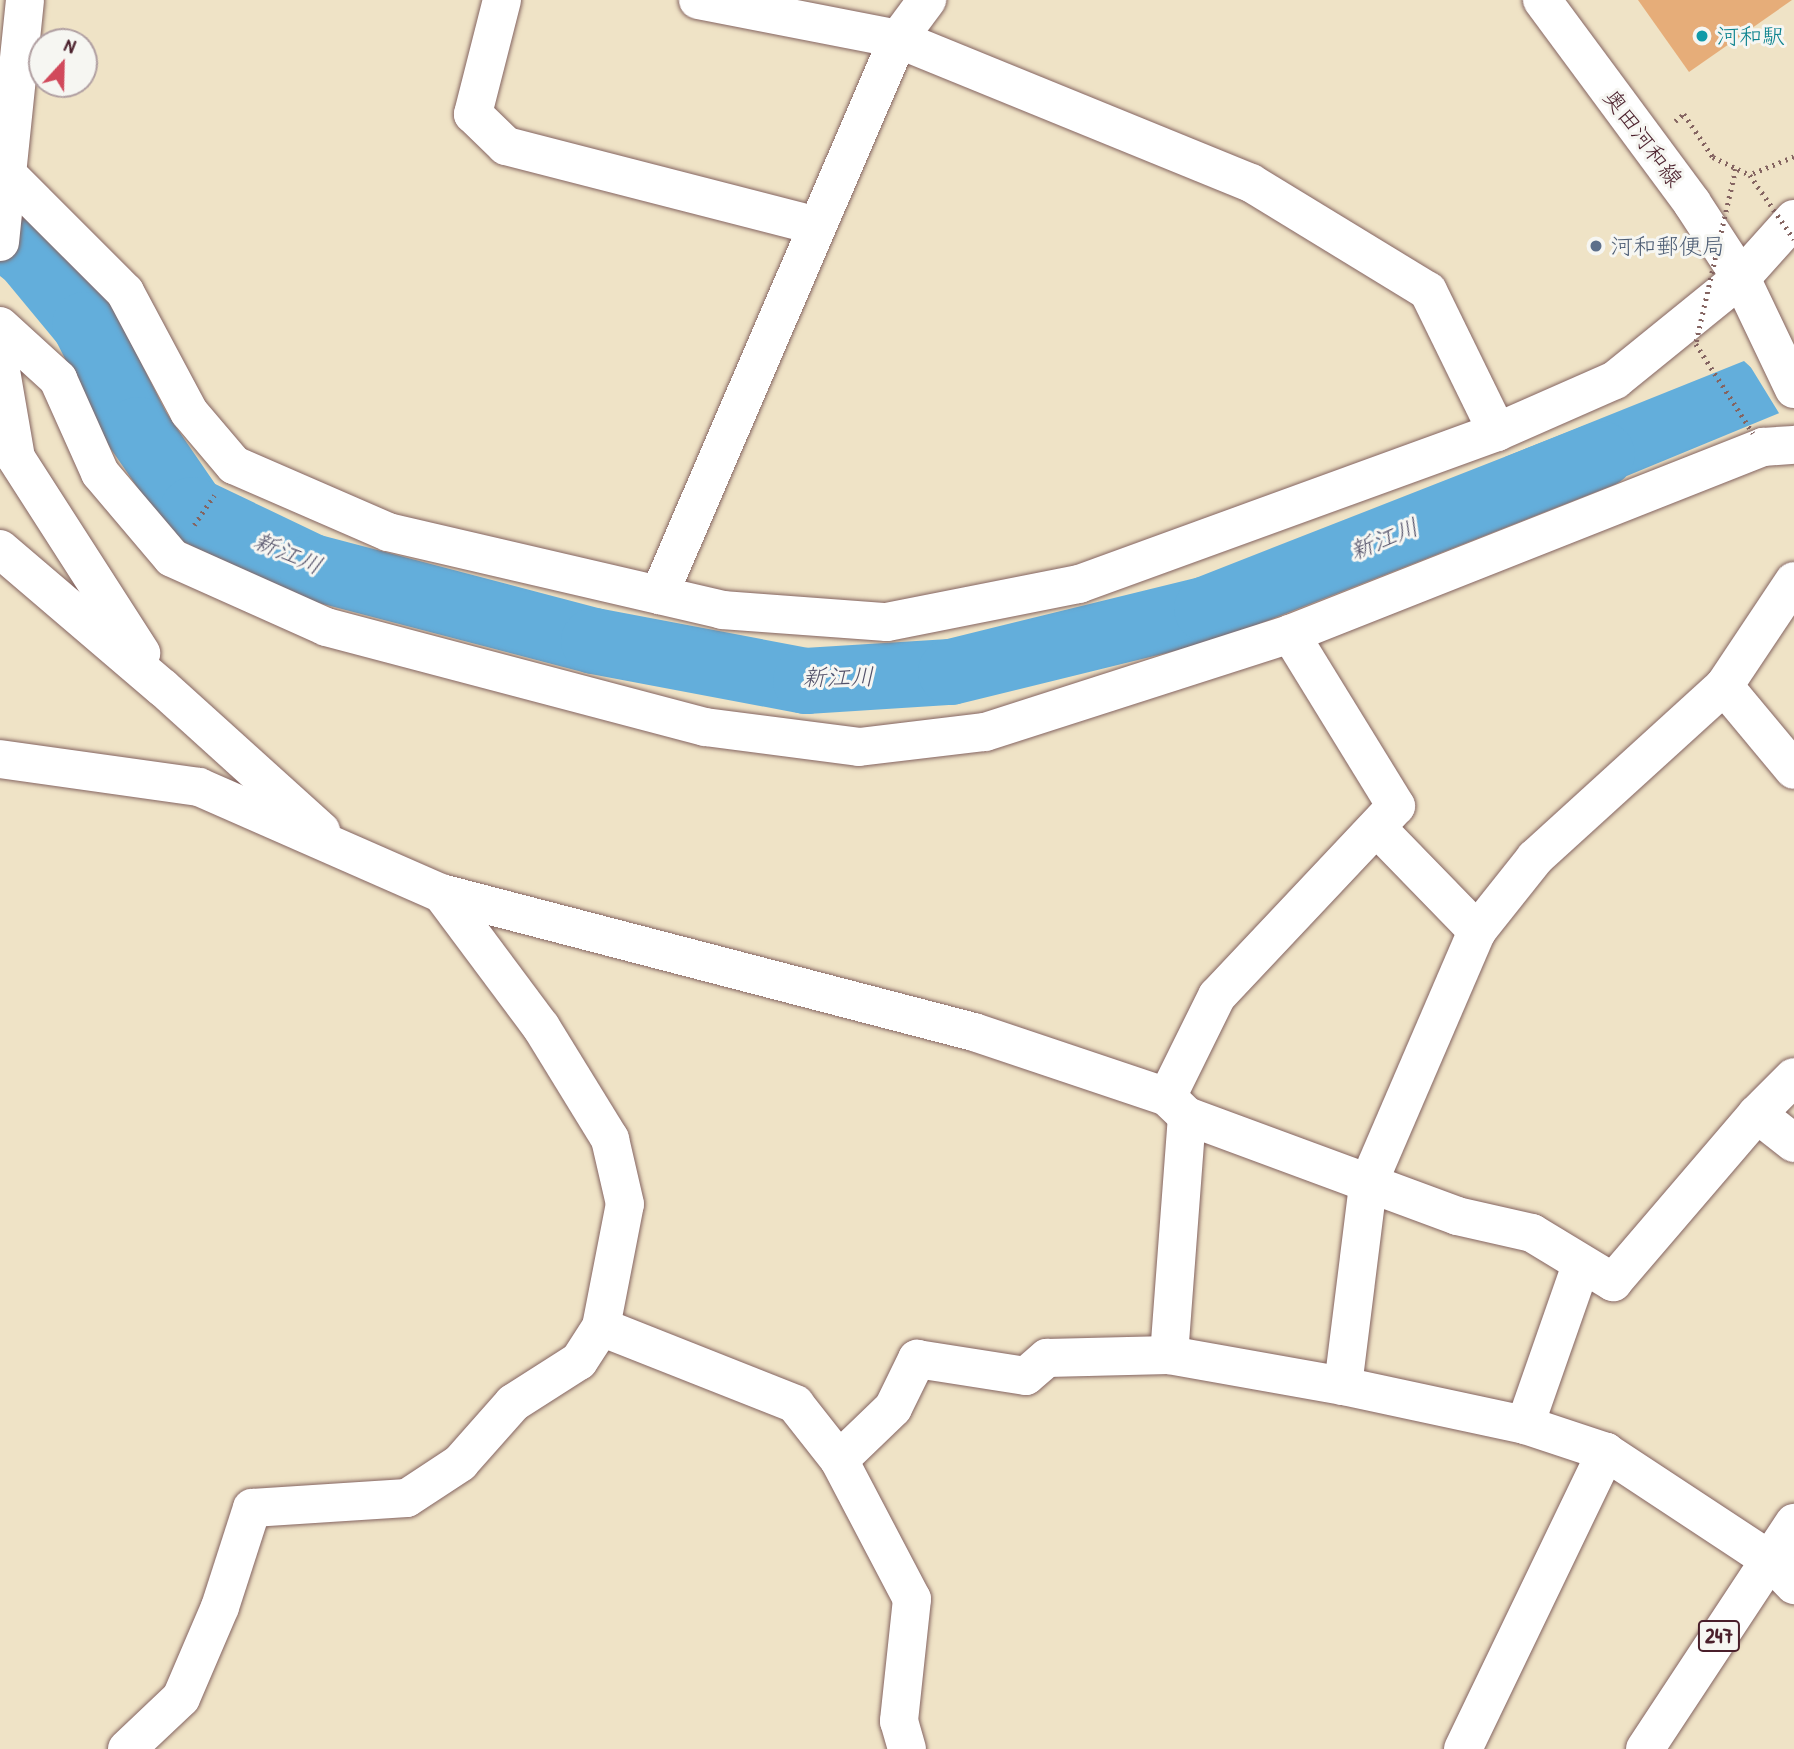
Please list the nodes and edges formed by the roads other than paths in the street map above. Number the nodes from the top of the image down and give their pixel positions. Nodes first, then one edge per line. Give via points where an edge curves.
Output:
1 (25, 0) edge
2 (502, 0) edge
3 (698, 0) edge
4 (927, 0) edge
5 (1542, 0) edge
6 (898, 39) junction
7 (4, 170) edge
8 (1794, 219) edge
9 (814, 225) junction
10 (0, 242) edge
11 (1741, 278) junction
12 (0, 326) edge
13 (0, 365) edge
14 (1794, 389) edge
15 (1497, 432) junction
16 (1794, 445) edge
17 (0, 549) edge
18 (1794, 581) edge
19 (659, 595) junction
20 (1290, 634) junction
21 (1724, 687) junction
22 (163, 688) junction
23 (0, 759) edge
24 (1794, 770) edge
25 (1377, 828) junction
26 (346, 853) junction
27 (441, 893) junction
28 (1477, 931) junction
29 (1794, 1077) edge
30 (1177, 1107) junction
31 (1756, 1114) junction
32 (1794, 1143) edge
33 (1368, 1184) junction
34 (1581, 1265) junction
35 (601, 1327) junction
36 (1170, 1356) junction
37 (1342, 1386) junction
38 (1525, 1425) junction
39 (1606, 1452) junction
40 (839, 1460) junction
41 (1794, 1523) edge
42 (1782, 1572) edge
43 (127, 1749) edge
44 (907, 1749) edge
45 (1463, 1749) edge
46 (1645, 1749) edge

1 - 7 main road
2 - 9 main road via 473,114 506,146
3 - 6 main road
4 - 6 main road
5 - 11 main road, 奥田河和線 via 1692,203
6 - 9 main road
6 - 15 main road via 1251,183 1428,291
7 - 10 main road
7 - 19 main road via 125,292 189,412 233,464 388,531
8 - 11 main road
9 - 19 main road
11 - 14 main road, 奥田河和線
11 - 15 main road via 1615,380
12 - 20 main road via 58,379 100,473 172,558 326,627 705,727 859,747 985,732
13 - 22 main road via 16,458
15 - 19 main road via 1079,584 914,617 887,622 722,610
16 - 20 main road via 1763,447
17 - 22 main road
18 - 21 main road
20 - 25 main road via 1396,806
21 - 24 main road
21 - 28 main road via 1535,858
22 - 26 main road
23 - 26 main road via 199,787
25 - 28 main road
25 - 30 main road via 1217,996
26 - 27 main road
27 - 30 main road via 974,1032
27 - 35 main road via 541,1027 610,1139 625,1204
28 - 33 main road
29 - 31 main road
30 - 33 main road
30 - 36 main road
31 - 32 main road
31 - 34 main road via 1613,1283
33 - 34 main road via 1457,1216 1532,1233
33 - 37 main road
34 - 38 main road
35 - 40 main road via 795,1404
35 - 43 main road via 579,1361 513,1404 460,1463 407,1498 252,1508 220,1607 181,1698
36 - 37 main road
36 - 40 main road via 1047,1358 1026,1376 917,1359 893,1408
37 - 38 main road
38 - 39 main road
39 - 42 main road
39 - 45 main road
40 - 44 main road via 912,1599 899,1721
41 - 42 main road, 247
42 - 46 main road, 247

